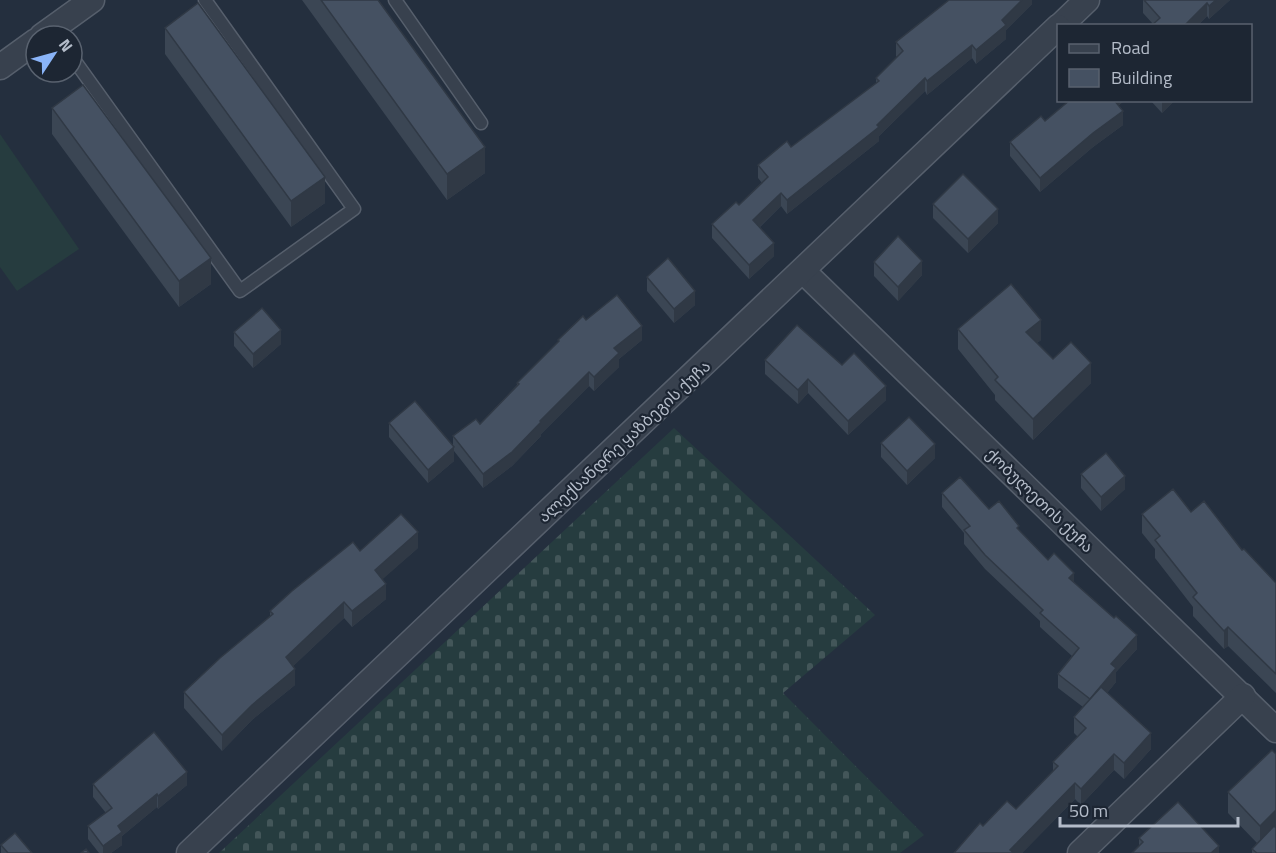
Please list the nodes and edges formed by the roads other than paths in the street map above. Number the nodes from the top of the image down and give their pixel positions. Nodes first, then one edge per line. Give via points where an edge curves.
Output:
1 (92, 0) edge
2 (205, 0) edge
3 (395, 0) edge
4 (1087, 0) edge
5 (61, 24) edge
6 (1061, 24) edge
7 (1057, 28) edge
8 (24, 51) edge
9 (0, 67) edge
10 (84, 74) edge
11 (481, 123) dead end
12 (803, 271) junction
13 (1243, 696) junction
14 (1276, 730) edge
15 (189, 853) edge
16 (1080, 853) edge

1 - 5 street
2 - 10 lane via 354,209 240,291
3 - 11 lane
4 - 6 street, ალექსანდრე ყაზბეგის ქუჩა
7 - 12 street, ალექსანდრე ყაზბეგის ქუჩა
8 - 9 street
12 - 13 street, ქობულეთის ქუჩა
12 - 15 street, ალექსანდრე ყაზბეგის ქუჩა
13 - 14 street, ქობულეთის ქუჩა
13 - 16 street

